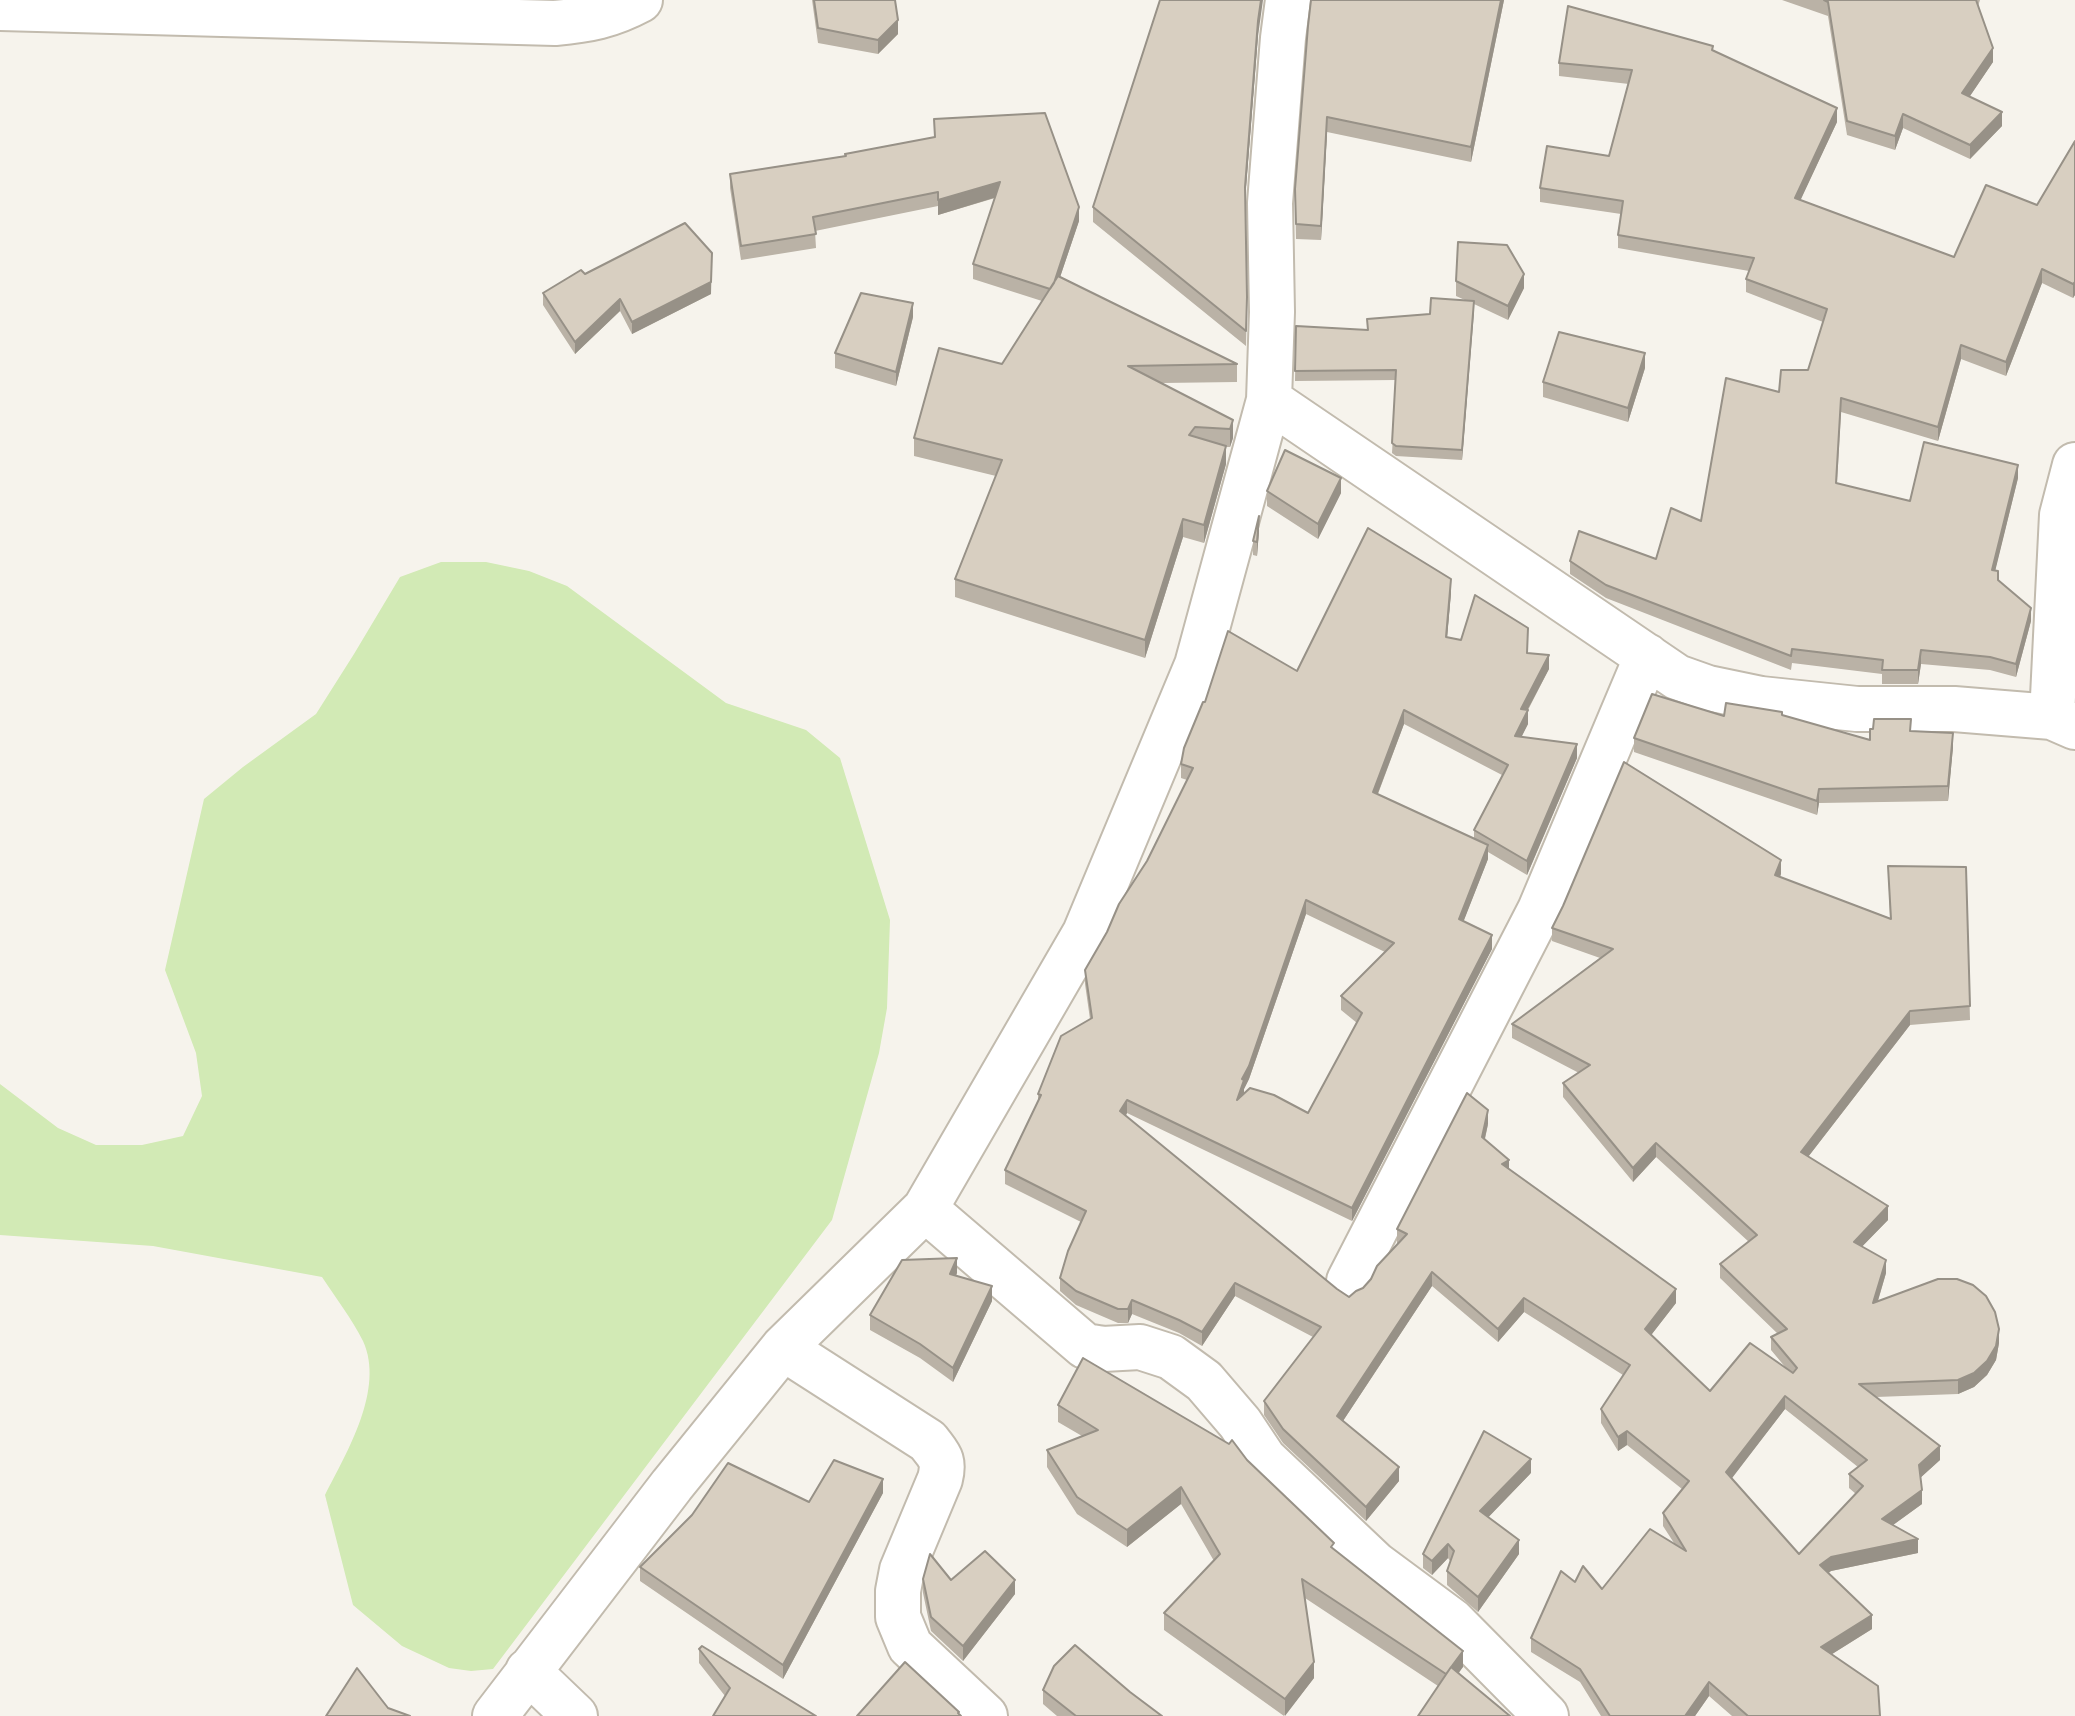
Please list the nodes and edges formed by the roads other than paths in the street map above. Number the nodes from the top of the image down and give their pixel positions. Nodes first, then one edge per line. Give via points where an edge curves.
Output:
1 (640, 0) edge
2 (1288, 0) edge
3 (0, 8) edge
4 (1269, 400) junction
5 (2075, 465) edge
6 (1647, 656) junction
7 (2064, 722) edge
8 (925, 1209) junction
9 (1349, 1281) dead end
10 (783, 1348) junction
11 (510, 1700) edge
12 (575, 1716) edge
13 (985, 1716) edge
14 (1546, 1716) edge

1 - 3 street via 587,21 555,23
2 - 4 street via 1270,203
4 - 6 street
4 - 8 street via 1197,665 1091,919
5 - 7 street via 2062,515
6 - 7 street via 1677,677 1761,699 1857,709 1954,709
6 - 9 street via 1540,910
8 - 10 street
8 - 14 street via 1085,1346 1140,1347 1171,1357 1204,1381 1264,1459 1375,1564 1452,1621
10 - 11 street
10 - 13 street via 928,1441 939,1457 940,1479 902,1570 898,1617 910,1646
11 - 12 street

